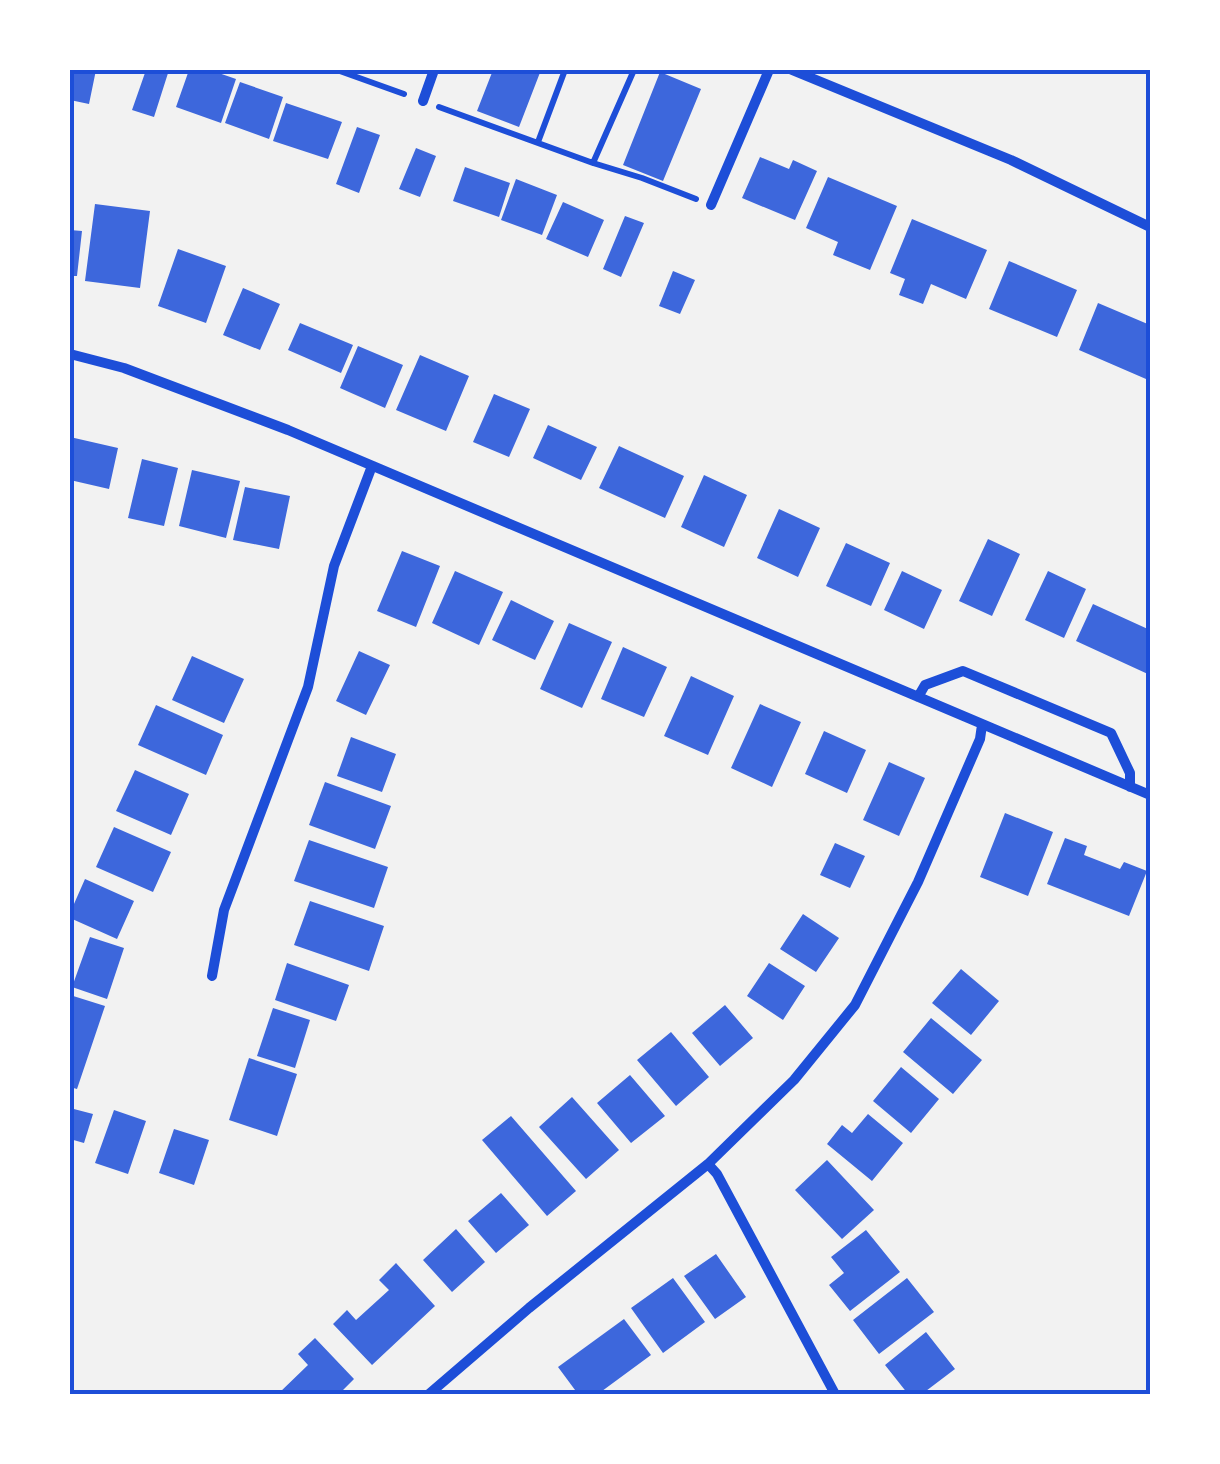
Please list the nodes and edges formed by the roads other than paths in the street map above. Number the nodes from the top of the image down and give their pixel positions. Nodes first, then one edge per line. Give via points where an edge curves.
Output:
1 (434, 70) edge
2 (769, 70) edge
3 (792, 70) edge
4 (423, 101) road end
5 (711, 206) road end
6 (1150, 227) edge
7 (70, 354) edge
8 (372, 466) junction
9 (918, 697) junction
10 (982, 725) junction
11 (1130, 787) junction
12 (1150, 796) edge
13 (212, 976) dead end
14 (708, 1164) junction
15 (430, 1394) edge
16 (835, 1394) edge

1 - 4 street
2 - 5 street
3 - 6 street via 1011,160
7 - 8 street via 124,368
8 - 9 street
8 - 13 street via 334,566 308,687 224,910
9 - 10 street
9 - 11 street via 925,685 962,672 1111,733
10 - 11 street
10 - 14 street via 918,882 855,1005 794,1080
11 - 12 street
14 - 15 street
14 - 16 street

